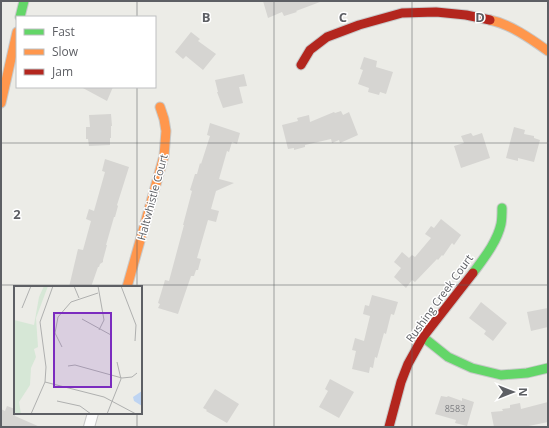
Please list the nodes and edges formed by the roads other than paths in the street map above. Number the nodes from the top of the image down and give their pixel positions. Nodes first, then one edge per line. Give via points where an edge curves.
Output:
1 (24, 1) edge
2 (20, 16) edge
3 (16, 36) edge
4 (548, 51) edge
5 (300, 65) dead end
6 (1, 103) edge
7 (160, 107) dead end
8 (502, 208) dead end
9 (127, 286) edge
10 (423, 337) junction
11 (548, 368) edge
12 (94, 414) edge
13 (90, 427) edge
14 (389, 427) edge

1 - 2 street
3 - 6 street
4 - 5 street via 523,34 495,22 466,15 436,12 402,13 327,37 310,50
7 - 9 street, Haltwhistle Court via 167,142
8 - 10 street, Rushing Creek Court via 496,239 480,264
10 - 11 street via 448,357 472,368 500,375
10 - 14 street, Rushing Creek Court via 401,382
12 - 13 street

